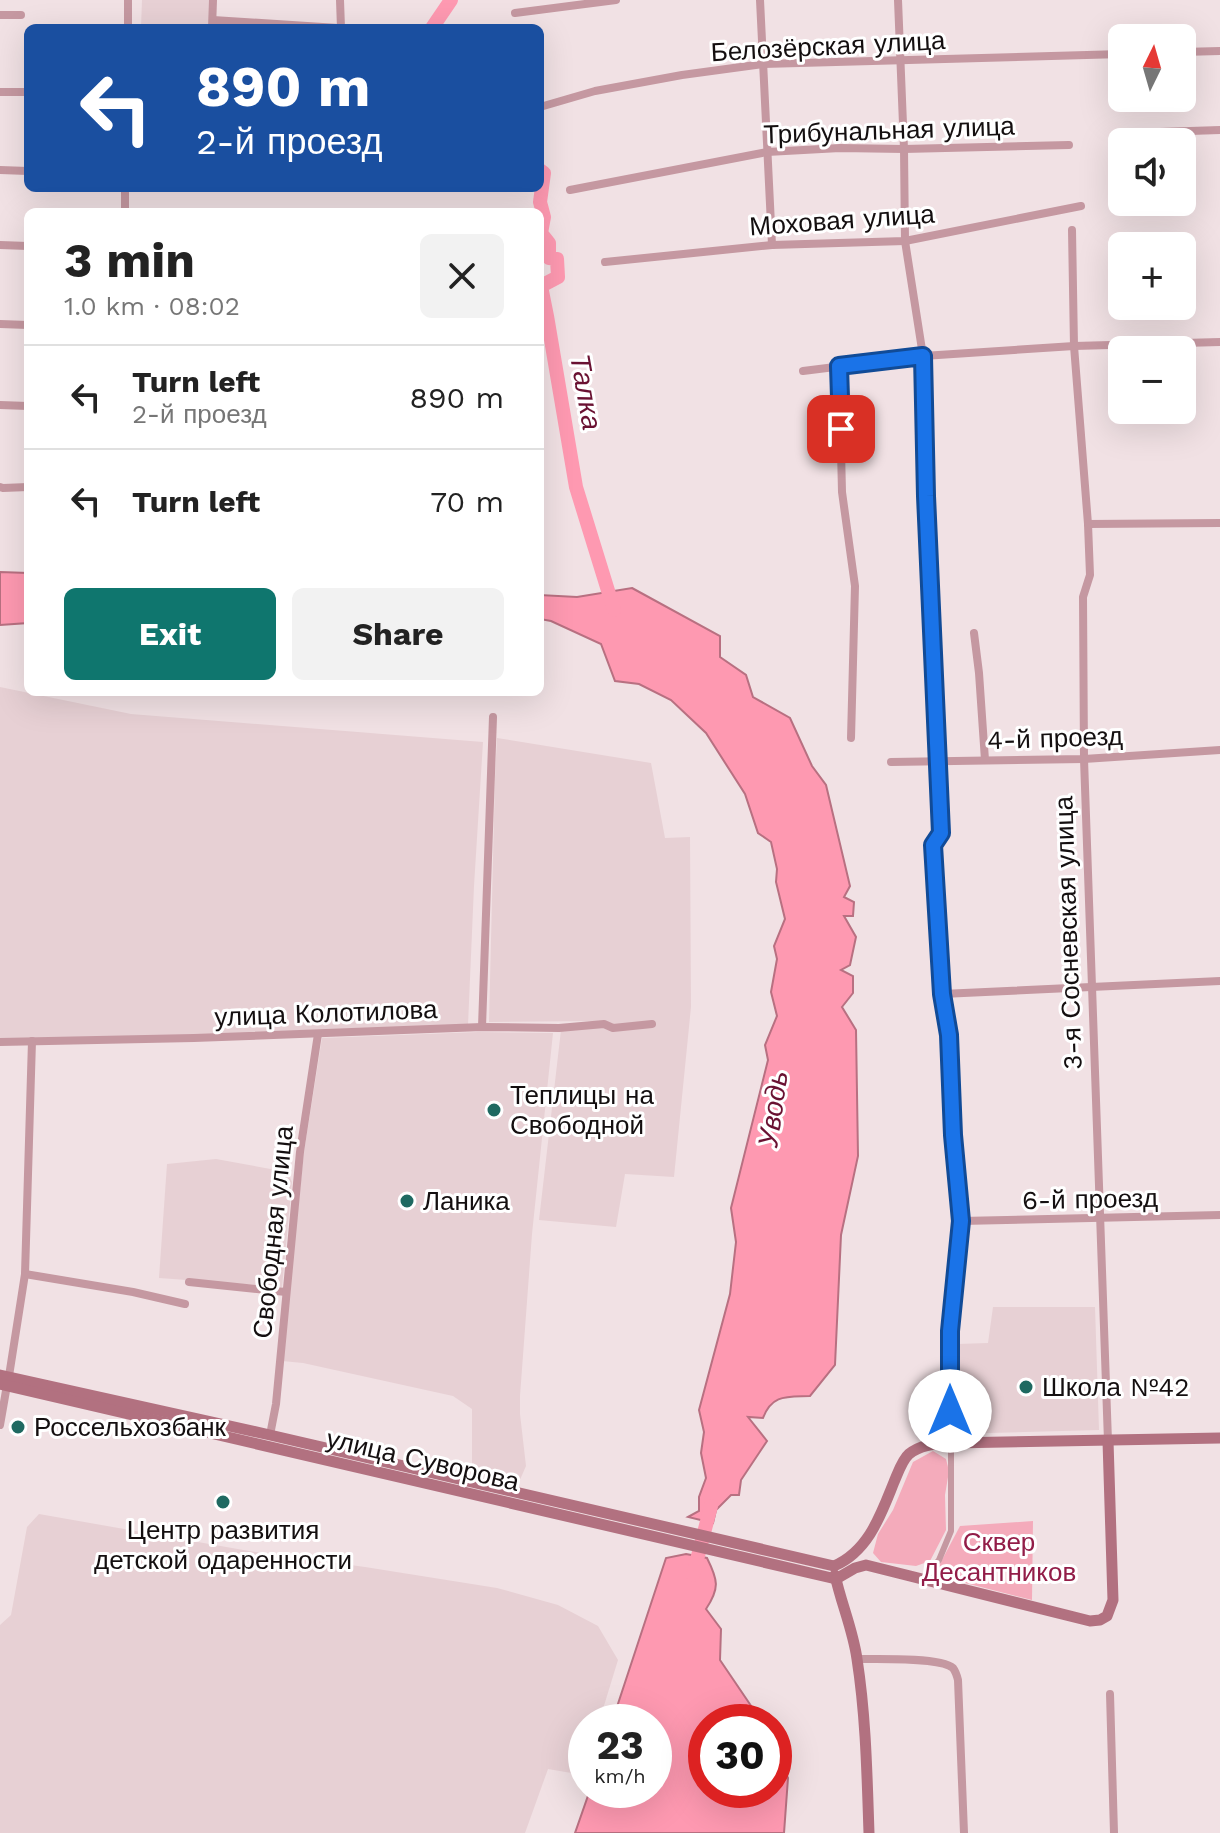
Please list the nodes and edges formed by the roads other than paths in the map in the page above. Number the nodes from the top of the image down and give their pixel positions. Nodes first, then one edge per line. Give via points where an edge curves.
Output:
1 (128, 0) edge
2 (213, 0) edge
3 (340, 0) edge
4 (616, 0) edge
5 (760, 0) edge
6 (898, 0) edge
7 (515, 13) dead end
8 (0, 15) edge
9 (21, 15) dead end
10 (128, 24) edge
11 (212, 24) edge
12 (340, 24) edge
13 (1220, 51) edge
14 (1196, 52) edge
15 (1108, 55) edge
16 (901, 62) junction
17 (763, 64) junction
18 (0, 92) edge
19 (24, 92) edge
20 (544, 106) edge
21 (1220, 130) edge
22 (1196, 131) edge
23 (1069, 145) dead end
24 (904, 149) junction
25 (767, 152) junction
26 (0, 170) edge
27 (24, 171) edge
28 (570, 190) dead end
29 (1081, 206) dead end
30 (1072, 230) dead end
31 (905, 241) junction
32 (0, 245) edge
33 (772, 245) junction
34 (24, 246) edge
35 (605, 262) dead end
36 (0, 324) edge
37 (24, 325) edge
38 (1220, 342) edge
39 (1074, 346) junction
40 (923, 356) junction
41 (839, 366) junction
42 (803, 371) dead end
43 (0, 405) edge
44 (24, 406) edge
45 (0, 487) edge
46 (24, 487) edge
47 (1220, 523) edge
48 (1088, 524) junction
49 (974, 633) dead end
50 (493, 717) dead end
51 (851, 738) dead end
52 (1220, 750) edge
53 (1084, 759) junction
54 (985, 760) junction
55 (938, 761) junction
56 (891, 762) dead end
57 (1220, 981) edge
58 (1092, 987) junction
59 (942, 994) junction
60 (652, 1024) dead end
61 (482, 1027) junction
62 (318, 1034) junction
63 (32, 1041) junction
64 (0, 1042) edge
65 (1220, 1215) edge
66 (1101, 1219) junction
67 (961, 1221) junction
68 (25, 1274) junction
69 (189, 1282) dead end
70 (286, 1292) junction
71 (185, 1304) dead end
72 (4, 1380) edge
73 (0, 1425) edge
74 (270, 1435) junction
75 (1220, 1438) edge
76 (1108, 1441) junction
77 (951, 1443) junction
78 (651, 1530) junction
79 (835, 1572) junction
80 (923, 1580) junction
81 (857, 1659) junction
82 (1110, 1694) dead end
83 (869, 1833) edge
84 (964, 1833) edge
85 (1114, 1833) edge

1 - 10 street
2 - 11 street
3 - 12 street
4 - 7 street
5 - 17 street
6 - 16 street
8 - 9 street
13 - 14 street
15 - 16 street, Белозёрская улица
16 - 17 street, Белозёрская улица
16 - 24 street
17 - 20 street, Белозёрская улица via 595,91
17 - 25 street
18 - 19 street
21 - 22 street
23 - 24 street, Трибунальная улица
24 - 25 street, Трибунальная улица
24 - 31 street
25 - 28 street, Трибунальная улица
25 - 33 street
26 - 27 street
29 - 31 street, Моховая улица
30 - 39 street, 3-я Сосневская улица
31 - 33 street, Моховая улица
31 - 40 street
32 - 34 street
33 - 35 street, Моховая улица
36 - 37 street
38 - 39 street
39 - 40 street
39 - 48 street, 3-я Сосневская улица
40 - 41 street
40 - 55 street
41 - 42 street
41 - 51 street via 842,492 855,586
43 - 44 street
45 - 46 street
47 - 48 street
48 - 53 street, 3-я Сосневская улица
49 - 54 street
50 - 61 street
52 - 53 street, 4-й проезд
53 - 54 street, 4-й проезд
53 - 58 street, 3-я Сосневская улица
54 - 55 street, 4-й проезд
55 - 56 street, 4-й проезд
55 - 59 street via 941,833 933,845
57 - 58 street
58 - 59 street
58 - 66 street, 3-я Сосневская улица
59 - 67 street
60 - 61 street, улица Колотилова
61 - 62 street, улица Колотилова
62 - 63 street, улица Колотилова
62 - 70 street, Свободная улица
63 - 64 street, улица Колотилова
63 - 68 street
65 - 66 street, 6-й проезд
66 - 67 street, 6-й проезд
66 - 76 street, 3-я Сосневская улица
67 - 77 street via 950,1331
68 - 71 street
68 - 72 street
69 - 70 street
70 - 74 street, Свободная улица
72 - 73 street
72 - 74 main road, улица Суворова
72 - 78 main road, улица Суворова
74 - 78 main road, улица Суворова
75 - 76 main road
76 - 77 main road
76 - 80 main road, 3-я Сосневская улица via 1113,1600 1107,1616 1090,1621
77 - 79 main road via 923,1446 906,1456 866,1541
77 - 80 street via 951,1531
78 - 79 main road, улица Суворова
79 - 80 main road via 866,1565
79 - 81 main road
81 - 83 main road
81 - 84 street via 918,1660 951,1666 956,1672
82 - 85 street

